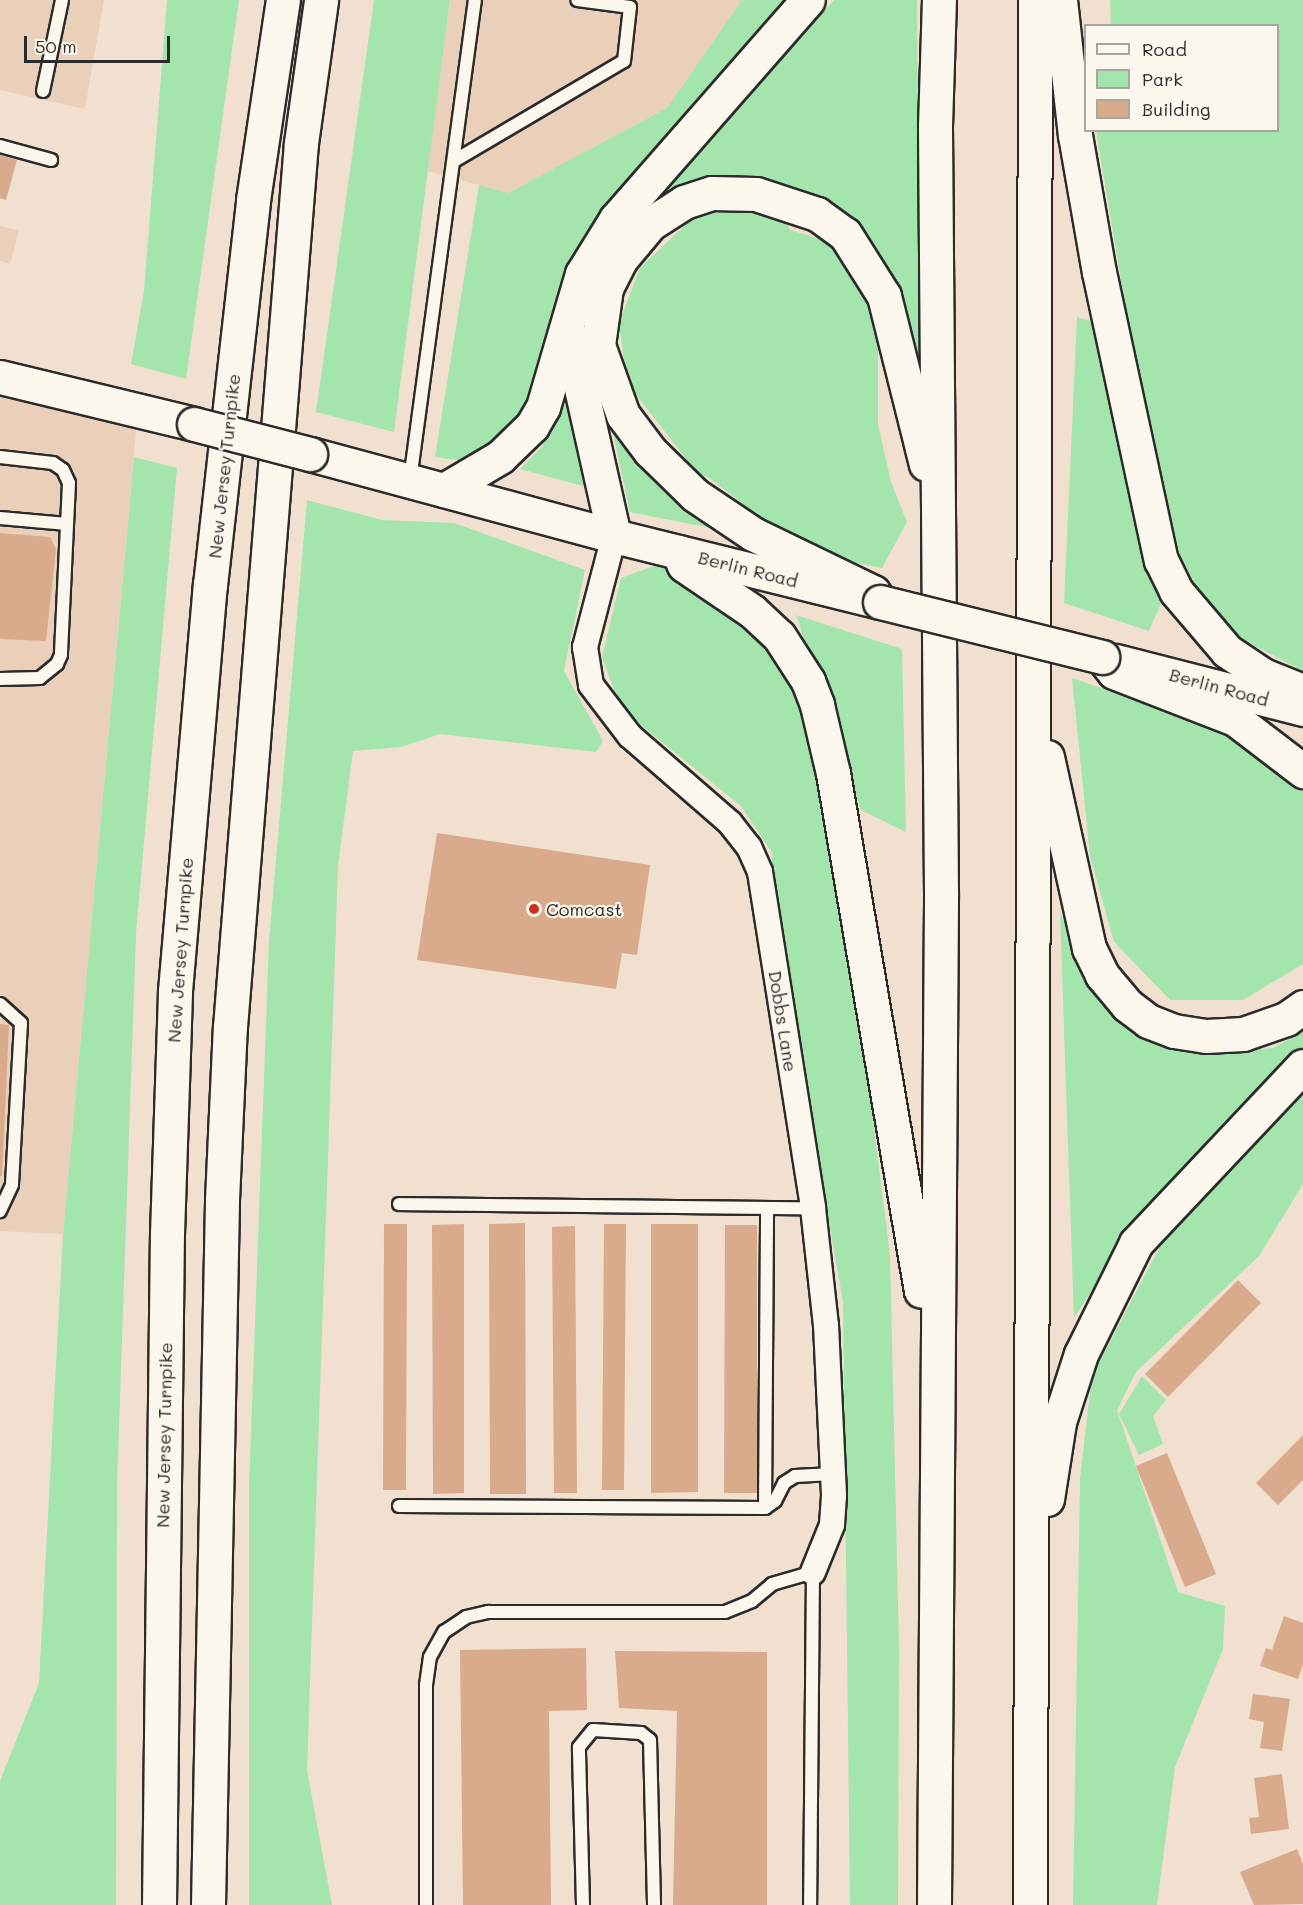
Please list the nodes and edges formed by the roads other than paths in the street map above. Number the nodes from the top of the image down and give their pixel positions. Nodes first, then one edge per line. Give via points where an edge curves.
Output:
1 (62, 0) edge
2 (283, 0) edge
3 (321, 0) edge
4 (475, 0) edge
5 (577, 0) edge
6 (808, 0) edge
7 (939, 0) edge
8 (1035, 0) edge
9 (1060, 0) edge
10 (42, 91) dead end
11 (0, 146) edge
12 (51, 160) dead end
13 (454, 161) junction
14 (567, 325) junction
15 (0, 377) edge
16 (0, 458) edge
17 (410, 481) junction
18 (444, 490) junction
19 (0, 518) edge
20 (940, 521) junction
21 (67, 524) junction
22 (614, 536) junction
23 (678, 552) junction
24 (880, 602) junction
25 (1102, 657) junction
26 (0, 679) edge
27 (1303, 691) edge
28 (1034, 698) junction
29 (1303, 709) edge
30 (1303, 771) edge
31 (0, 1004) edge
32 (1303, 1007) edge
33 (1303, 1066) edge
34 (399, 1204) dead end
35 (766, 1208) junction
36 (813, 1209) junction
37 (0, 1211) edge
38 (935, 1365) junction
39 (833, 1474) junction
40 (399, 1506) dead end
41 (765, 1508) junction
42 (1030, 1558) junction
43 (813, 1572) junction
44 (214, 1670) junction
45 (159, 1905) edge
46 (208, 1905) edge
47 (231, 1905) edge
48 (426, 1905) edge
49 (583, 1905) edge
50 (654, 1905) edge
51 (810, 1905) edge
52 (934, 1905) edge
53 (1030, 1905) edge

1 - 10 lane
2 - 45 main road, New Jersey Turnpike via 253,200 212,573 175,992 166,1306
3 - 44 main road via 301,143 230,1027 222,1212
4 - 13 lane
5 - 13 lane via 630,7 624,61
6 - 14 main road via 616,219 582,274
7 - 20 main road via 934,126
8 - 28 main road
9 - 27 main road via 1075,135 1099,272 1161,560 1176,591 1227,651 1263,675
11 - 12 lane
13 - 17 lane
14 - 18 main road via 543,407 532,426 500,457
14 - 22 main road
15 - 17 main road, Berlin Road, bridge
16 - 21 lane via 46,461 61,469 69,483
17 - 18 main road, Berlin Road
18 - 22 main road, Berlin Road
19 - 21 lane
20 - 24 main road via 884,296 845,234 817,214 756,194 712,193 684,202 650,224 620,260 606,288 600,314 598,345 623,415 650,452 695,495 753,534 873,592
20 - 38 main road via 941,904
21 - 26 lane via 61,654 57,664 40,678
22 - 23 main road, Berlin Road
22 - 36 street, Dobbs Lane via 585,647 585,667 602,705 630,736 730,823 749,847 760,872
23 - 24 main road, Berlin Road
23 - 38 main road via 684,565 752,611 779,636 808,681 817,705 833,773 875,1035
24 - 25 main road, Berlin Road, bridge
25 - 29 main road, Berlin Road
25 - 30 main road via 1114,672 1235,719
28 - 32 main road via 1089,948 1102,975 1127,1005 1148,1021 1174,1031 1206,1036 1243,1034 1286,1019
28 - 42 main road
31 - 37 lane via 10,1008 21,1023 12,1185
33 - 42 main road via 1136,1243 1081,1354 1059,1422 1053,1480
34 - 35 lane
35 - 36 lane
35 - 41 lane
36 - 39 street, Dobbs Lane via 826,1325
38 - 52 main road
39 - 41 lane via 795,1476 784,1483 775,1501
39 - 43 street, Dobbs Lane via 832,1526
40 - 41 lane
42 - 53 main road
43 - 48 lane via 772,1584 752,1601 725,1612 488,1612 466,1617 444,1632 430,1657 426,1685
43 - 51 lane
44 - 46 main road
44 - 47 main road via 230,1733
49 - 50 lane via 579,1747 593,1730 641,1733 650,1740

